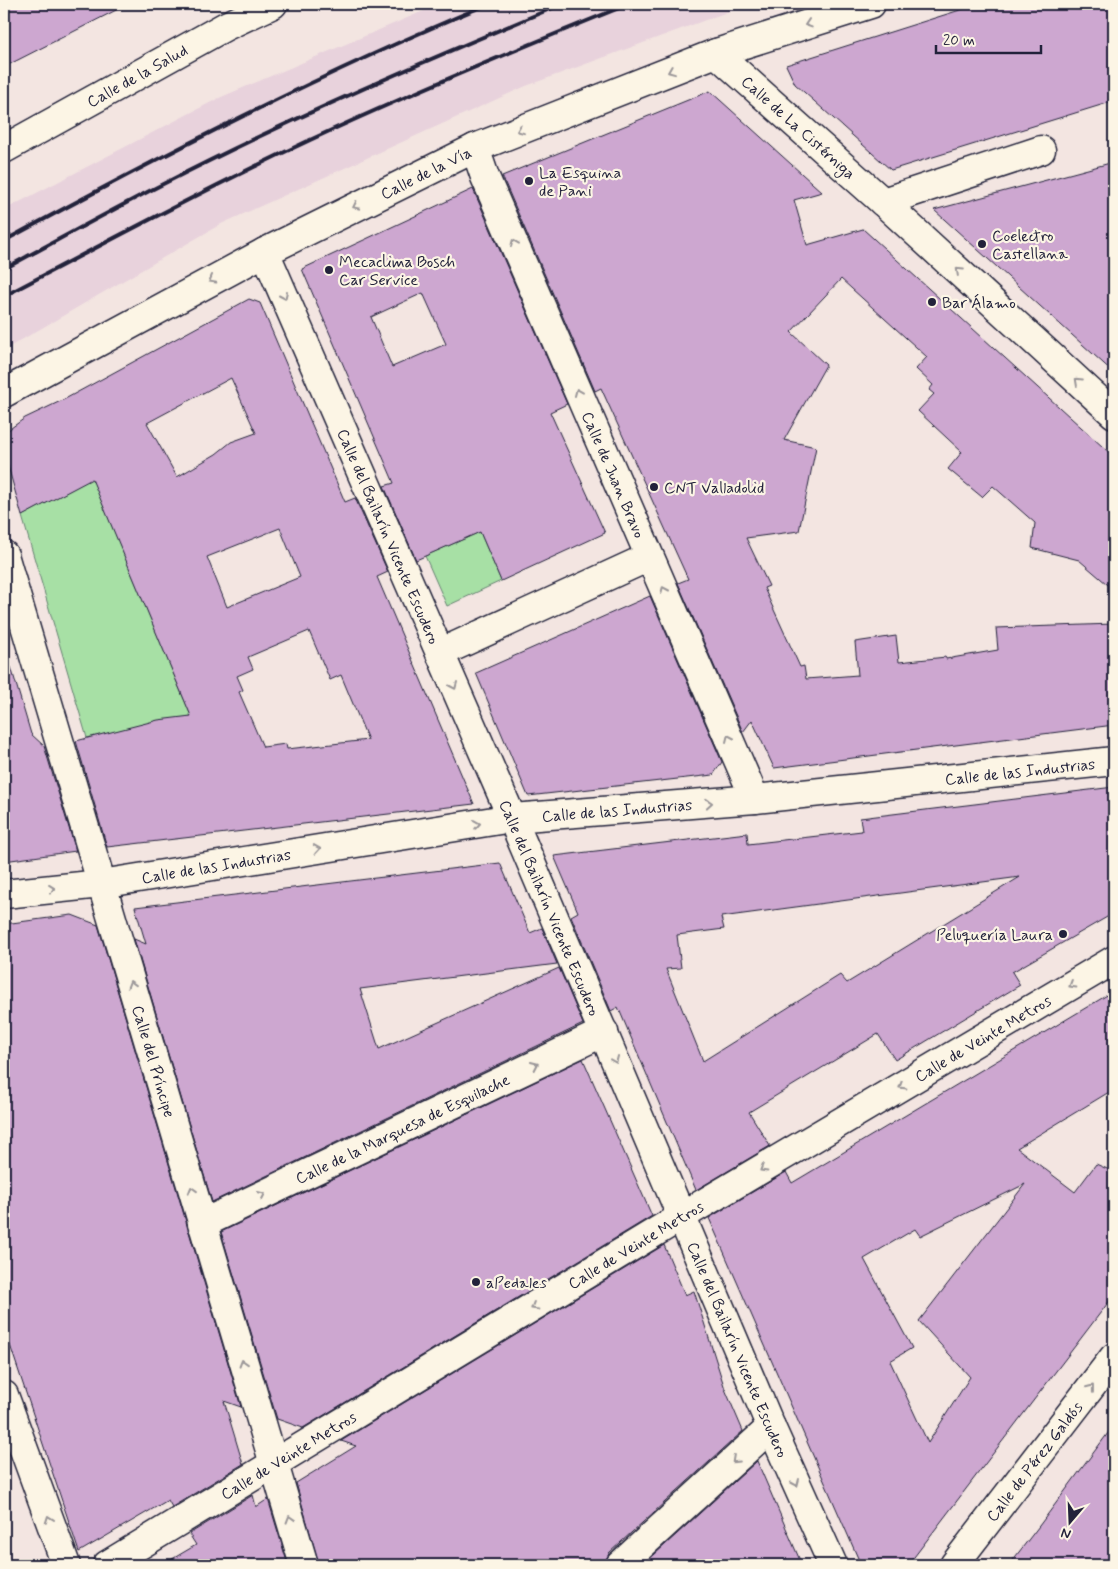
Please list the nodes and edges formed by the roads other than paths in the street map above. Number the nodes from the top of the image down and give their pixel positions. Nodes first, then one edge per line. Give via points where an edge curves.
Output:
1 (273, 4) edge
2 (871, 4) edge
3 (716, 53) junction
4 (475, 148) junction
5 (4, 149) edge
6 (1042, 150) dead end
7 (883, 202) junction
8 (265, 252) junction
9 (4, 393) edge
10 (1114, 414) edge
11 (4, 555) edge
12 (649, 557) junction
13 (440, 653) junction
14 (1114, 761) edge
15 (755, 799) junction
16 (512, 818) junction
17 (101, 884) junction
18 (4, 894) edge
19 (1114, 960) edge
20 (604, 1032) junction
21 (682, 1216) junction
22 (202, 1224) junction
23 (1114, 1357) edge
24 (4, 1395) edge
25 (771, 1426) junction
26 (274, 1466) junction
27 (66, 1565) edge
28 (107, 1565) edge
29 (304, 1565) edge
30 (620, 1565) edge
31 (833, 1565) edge
32 (954, 1565) edge

1 - 5 street, Calle de la Salud via 226,26
2 -> 3 street, Calle de la Vía
3 -> 4 street, Calle de la Vía
3 - 7 street, Calle de La Cistérniga
4 -> 8 street, Calle de la Vía
12 -> 4 street, Calle de Juan Bravo
6 - 7 street
10 -> 7 street, Calle de La Cistérniga
8 -> 9 street, Calle de la Vía
8 -> 13 street, Calle del Bailarín Vicente Escudero
11 - 17 street, Calle del Príncipe
12 - 13 street
15 -> 12 street, Calle de Juan Bravo
13 -> 16 street, Calle del Bailarín Vicente Escudero
14 - 15 street, Calle de las Industrias
16 -> 15 street, Calle de las Industrias
17 -> 16 street, Calle de las Industrias
16 - 20 street, Calle del Bailarín Vicente Escudero
18 -> 17 street, Calle de las Industrias
22 -> 17 street, Calle del Príncipe
19 -> 21 street, Calle de Veinte Metros
20 -> 21 street, Calle del Bailarín Vicente Escudero
22 -> 20 street, Calle de la Marquesa de Esquilache
21 - 25 street, Calle del Bailarín Vicente Escudero
21 -> 26 street, Calle de Veinte Metros
26 -> 22 street, Calle del Príncipe
32 -> 23 street, Calle de Pérez Galdós
27 -> 24 street
25 -> 30 street
25 -> 31 street, Calle del Bailarín Vicente Escudero
26 - 28 street, Calle de Veinte Metros
29 -> 26 street, Calle del Príncipe

